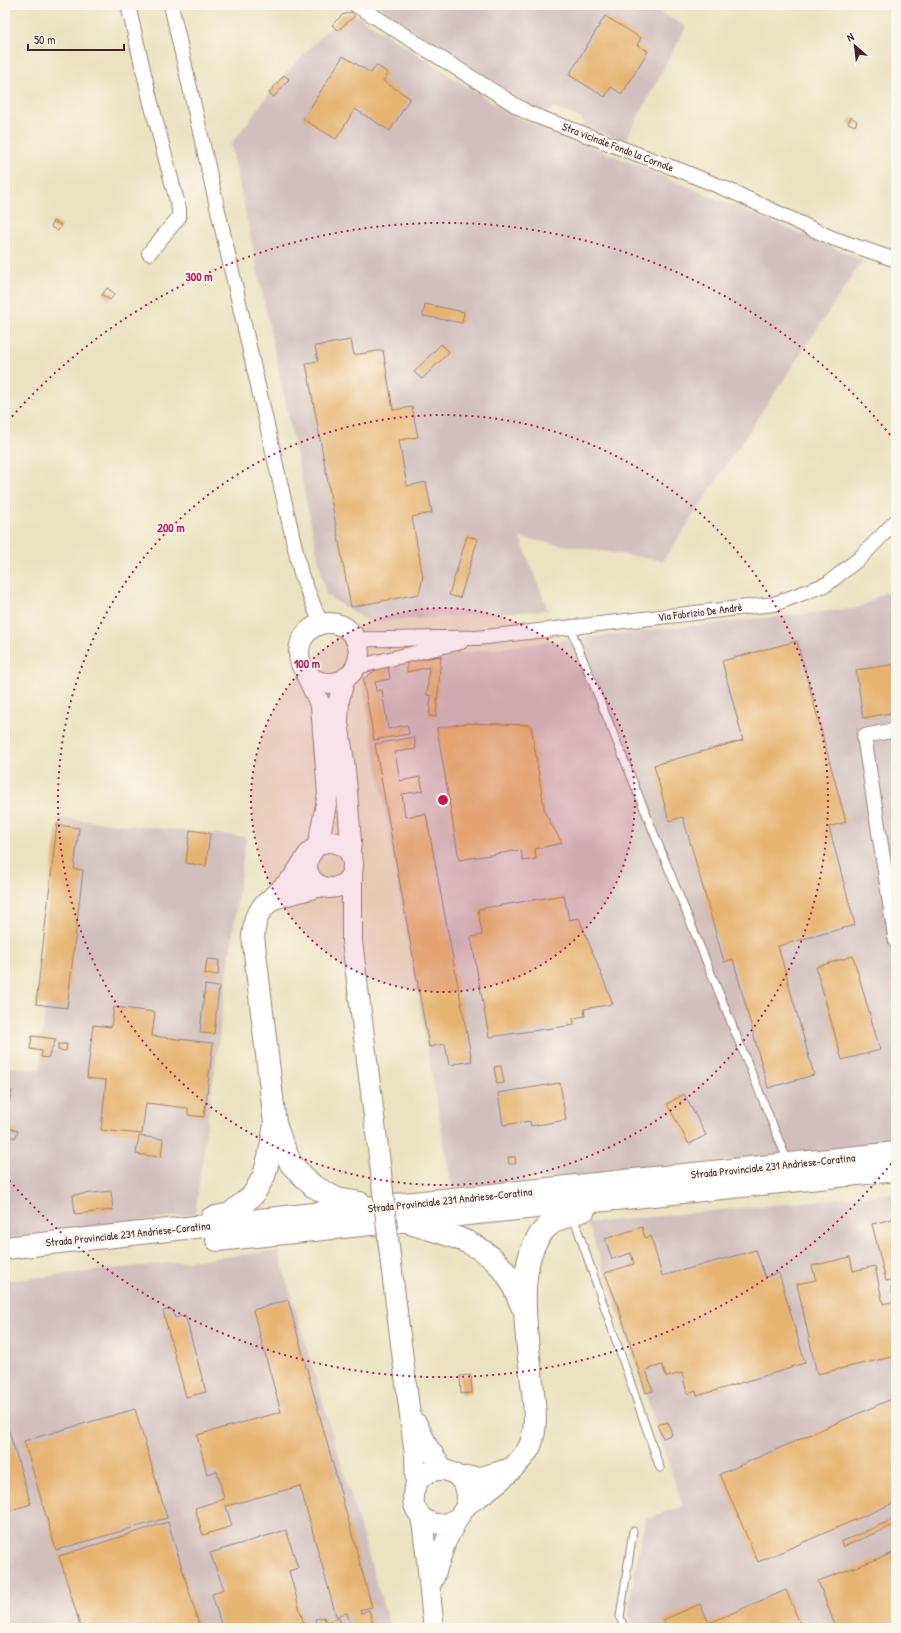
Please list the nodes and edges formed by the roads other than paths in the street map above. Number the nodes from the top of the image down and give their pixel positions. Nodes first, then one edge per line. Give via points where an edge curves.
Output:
1 (128, 5) edge
2 (171, 5) edge
3 (356, 5) edge
4 (149, 253) dead end
5 (896, 260) edge
6 (896, 522) edge
7 (321, 624) junction
8 (570, 627) junction
9 (476, 638) junction
10 (356, 639) junction
11 (350, 673) junction
12 (306, 674) junction
13 (896, 730) edge
14 (314, 848) junction
15 (350, 852) junction
16 (352, 874) junction
17 (326, 887) junction
18 (274, 898) junction
19 (352, 941) junction
20 (896, 942) edge
21 (275, 1123) junction
22 (896, 1153) edge
23 (788, 1164) junction
24 (896, 1170) edge
25 (646, 1196) junction
26 (408, 1212) junction
27 (572, 1214) junction
28 (178, 1229) junction
29 (5, 1248) edge
30 (5, 1263) edge
31 (525, 1312) junction
32 (410, 1408) junction
33 (513, 1468) junction
34 (660, 1468) dead end
35 (452, 1474) junction
36 (416, 1486) junction
37 (463, 1511) junction
38 (421, 1517) junction
39 (633, 1531) dead end
40 (430, 1592) junction
41 (434, 1628) edge
42 (624, 1628) edge

1 - 4 street via 179,209 179,217
2 - 7 street via 301,574
3 - 5 street, Stra vicinale Fondo la Cornole via 528,113 682,171 832,238
6 - 8 street, Via Fabrizio De Andrè via 860,558 826,584 774,604
7 - 10 main road via 341,625
7 - 12 main road via 311,628 299,645 298,655
8 - 9 street, Via Fabrizio De Andrè
8 - 23 lane
9 - 10 street
9 - 11 street
10 - 11 main road via 360,653
11 - 12 main road via 335,683 324,683
11 - 15 main road via 339,700 338,723 345,768
12 - 14 main road via 321,706 328,794
13 - 20 street via 864,736
14 - 15 main road via 324,842 336,842
14 - 17 main road via 308,859 308,874 312,881
14 - 18 main road via 293,879
15 - 16 main road via 354,867
16 - 17 main road via 341,886
16 - 19 main road
17 - 18 main road
17 - 19 main road
18 - 21 main road via 263,907 256,918 253,936
19 - 32 main road, bridge
21 - 26 main road via 291,1164 313,1186 337,1199
21 - 28 main road via 264,1176 253,1195 230,1214
22 - 23 main road, Strada Provinciale 231 Andriese-Coratina
23 - 26 main road, Strada Provinciale 231 Andriese-Coratina
24 - 25 main road, Strada Provinciale 231 Andriese-Coratina
25 - 26 main road, Strada Provinciale 231 Andriese-Coratina
25 - 27 main road
26 - 28 main road, Strada Provinciale 231 Andriese-Coratina
26 - 30 main road, Strada Provinciale 231 Andriese-Coratina
26 - 31 main road via 485,1251 507,1274
27 - 31 main road via 547,1227 538,1237 525,1277
27 - 34 lane
28 - 29 main road, Strada Provinciale 231 Andriese-Coratina
31 - 33 main road via 536,1424 530,1447
32 - 35 main road via 428,1447
32 - 36 main road
33 - 35 main road via 481,1478
33 - 37 main road
35 - 36 main road via 435,1470 420,1479
35 - 37 main road via 465,1485 468,1494
36 - 38 main road via 413,1499
37 - 38 main road via 444,1525 432,1523
37 - 40 main road via 446,1541
38 - 40 main road via 427,1550
39 - 42 lane via 620,1617
40 - 41 main road

